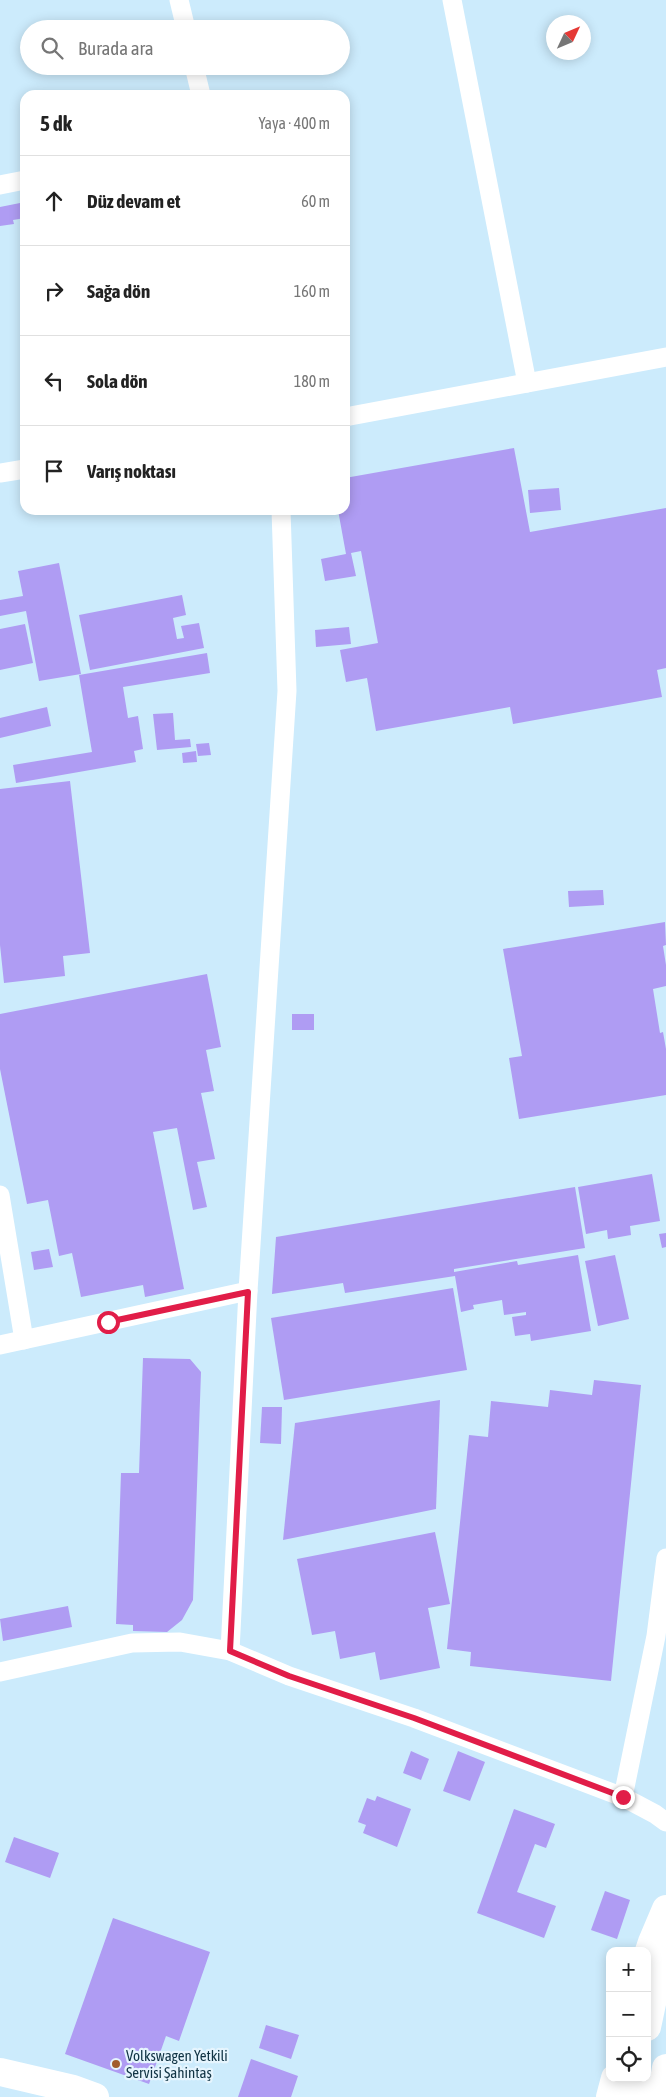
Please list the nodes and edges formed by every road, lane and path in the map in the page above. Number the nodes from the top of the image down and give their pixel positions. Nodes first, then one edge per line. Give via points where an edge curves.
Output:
1 (179, 0) edge
2 (452, 0) edge
3 (184, 20) edge
4 (196, 75) edge
5 (200, 90) edge
6 (20, 181) edge
7 (0, 185) edge
8 (666, 356) edge
9 (527, 383) junction
10 (350, 416) edge
11 (20, 470) edge
12 (0, 473) edge
13 (281, 515) edge
14 (0, 1195) edge
15 (248, 1292) junction
16 (24, 1340) junction
17 (0, 1345) edge
18 (666, 1558) edge
19 (230, 1651) junction
20 (0, 1672) edge
21 (623, 1797) junction
22 (666, 1822) edge
23 (666, 1910) edge
24 (666, 1938) edge
25 (650, 1947) edge
26 (651, 2008) edge
27 (666, 2068) edge
28 (0, 2072) edge
29 (614, 2082) edge
30 (635, 2082) edge
31 (0, 2089) edge
32 (24, 2097) edge
33 (96, 2097) edge
34 (610, 2097) edge
35 (633, 2097) edge
36 (661, 2097) edge

1 - 3 street
2 - 9 street
4 - 5 street
6 - 7 street
8 - 9 street
9 - 10 street
11 - 12 street
13 - 15 street via 287,691
14 - 16 street
15 - 16 street
15 - 19 street
16 - 17 street
18 - 21 street via 654,1645
19 - 20 street via 180,1642 132,1643
19 - 21 street via 289,1676 414,1718
21 - 22 street
23 - 25 highway
24 - 26 highway
27 - 36 highway
28 - 33 highway
29 - 34 highway
30 - 35 highway
31 - 32 highway

